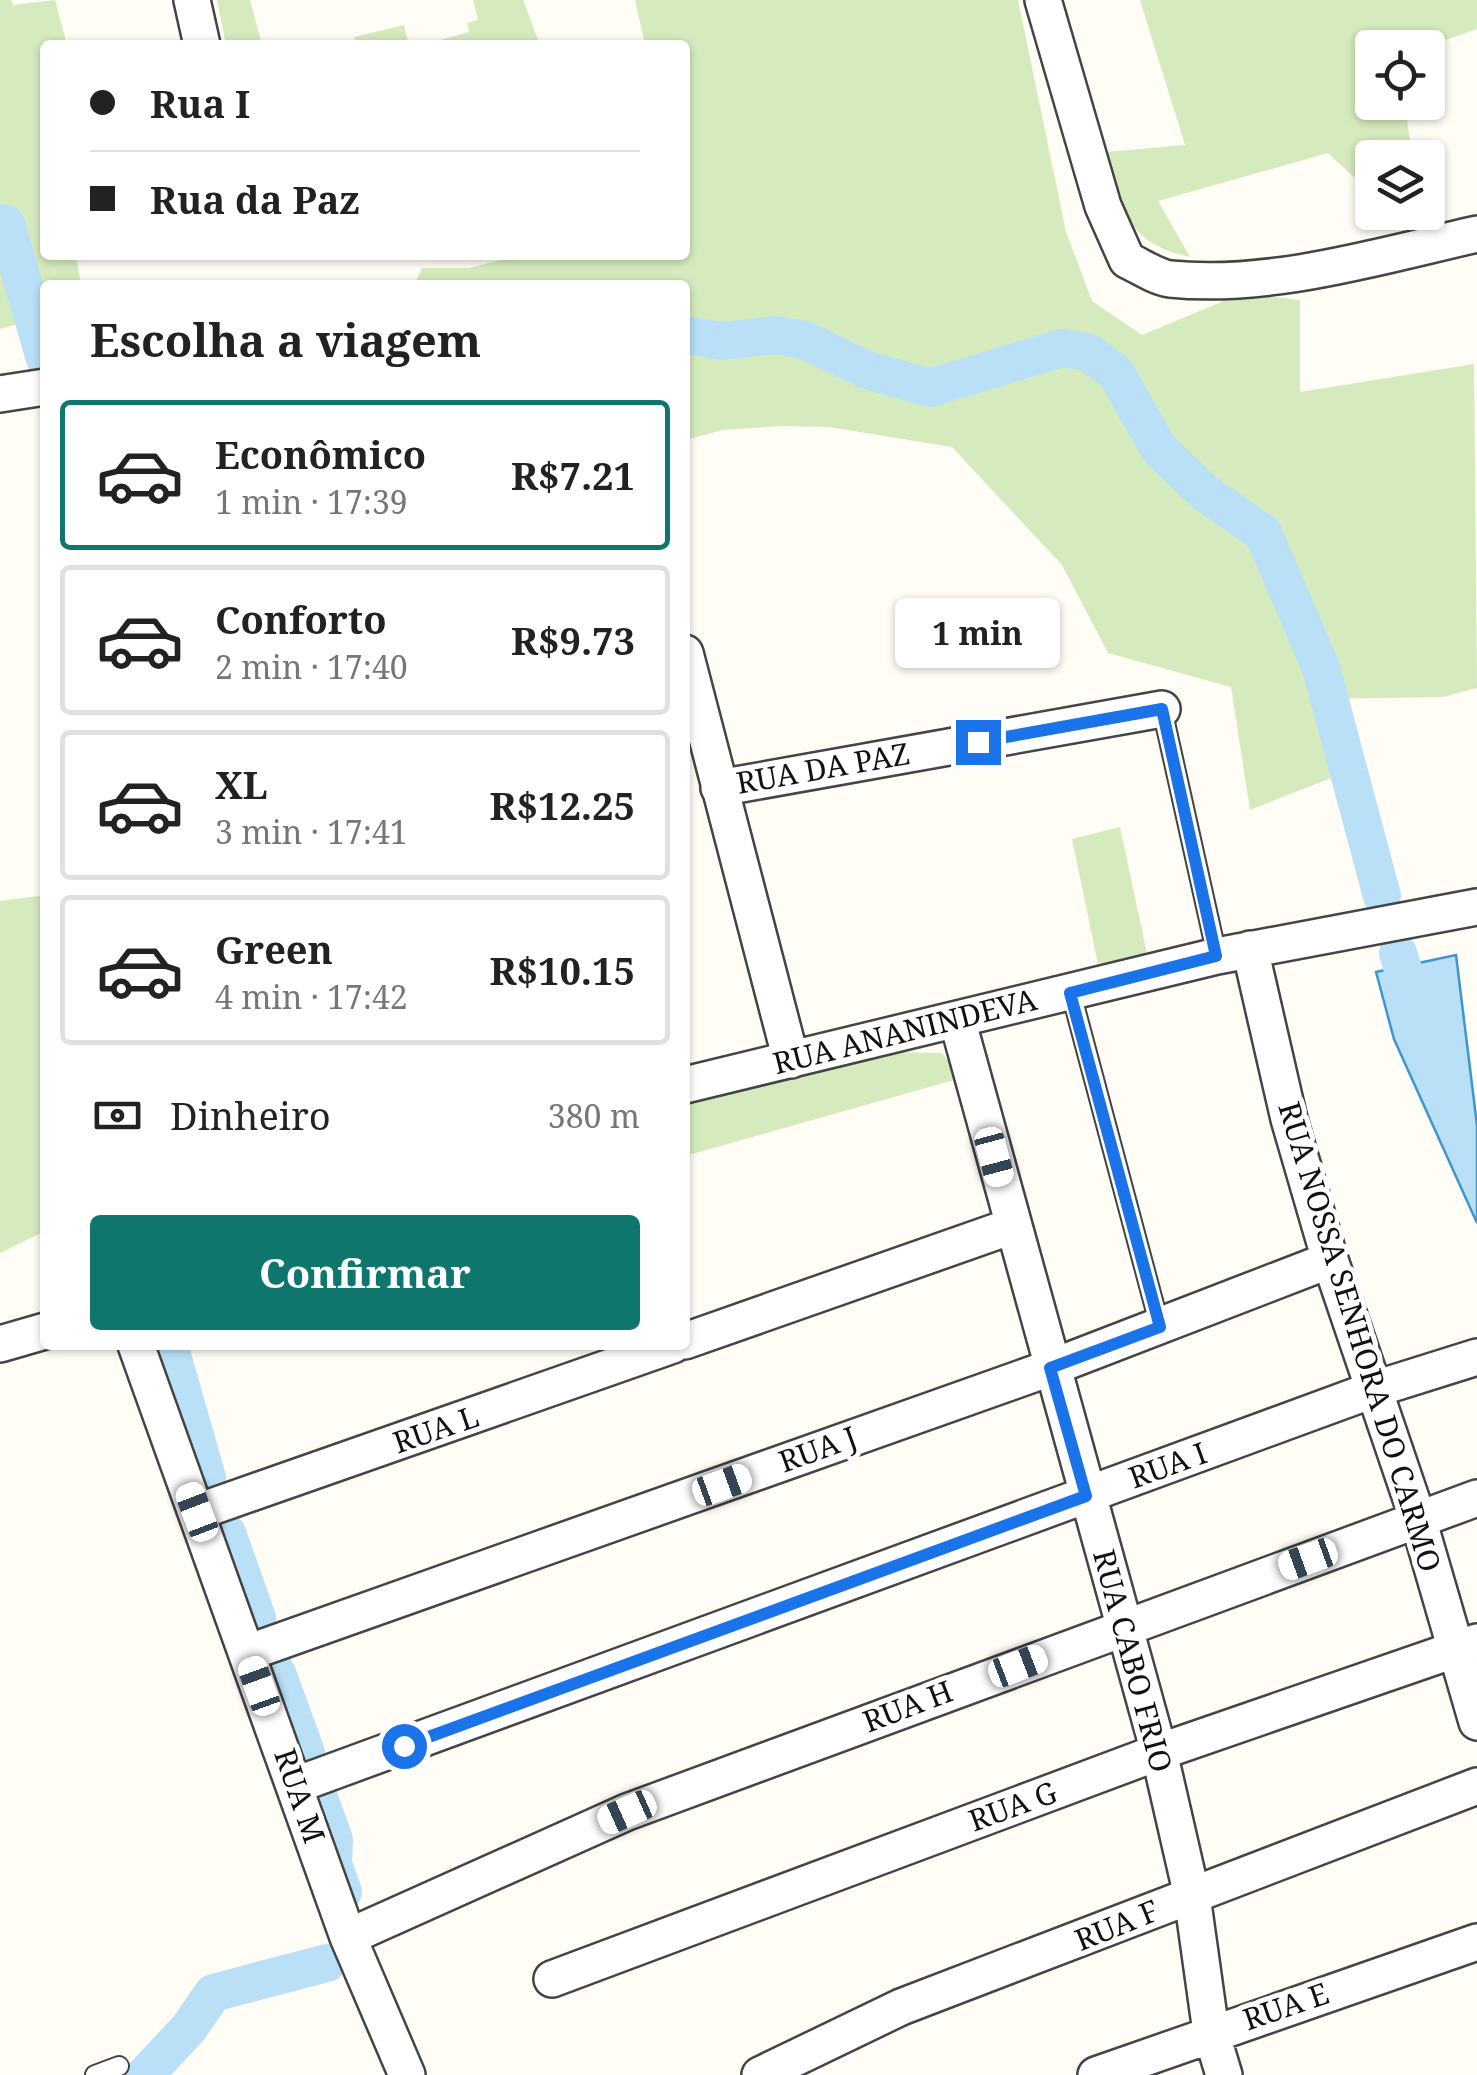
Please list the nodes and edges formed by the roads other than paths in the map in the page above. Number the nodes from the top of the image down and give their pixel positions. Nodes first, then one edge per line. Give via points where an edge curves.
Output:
1 (192, 0) edge
2 (1043, 0) edge
3 (201, 40) edge
4 (1477, 234) edge
5 (40, 387) edge
6 (0, 394) edge
7 (690, 672) edge
8 (1162, 709) joint
9 (720, 788) junction
10 (1477, 906) edge
11 (1233, 953) junction
12 (1070, 993) junction
13 (956, 1019) junction
14 (791, 1060) junction
15 (690, 1084) edge
16 (1012, 1226) junction
17 (1330, 1260) junction
18 (1160, 1327) junction
19 (40, 1332) edge
20 (690, 1339) edge
21 (0, 1344) edge
22 (138, 1350) edge
23 (659, 1350) edge
24 (1477, 1356) edge
25 (1050, 1368) junction
26 (1375, 1389) junction
27 (1086, 1496) junction
28 (1477, 1498) edge
29 (197, 1512) junction
30 (1418, 1519) junction
31 (1124, 1626) junction
32 (1466, 1646) edge
33 (247, 1653) junction
34 (1477, 1722) edge
35 (1159, 1752) junction
36 (296, 1785) junction
37 (1477, 1786) edge
38 (1192, 1896) junction
39 (348, 1937) junction
40 (1477, 1942) edge
41 (552, 1978) dead end
42 (1211, 2032) junction
43 (119, 2066) dead end
44 (94, 2075) edge
45 (407, 2075) edge
46 (760, 2075) edge
47 (1096, 2075) edge
48 (1224, 2075) edge

1 - 3 street
2 - 4 street via 1103,206 1128,260 1166,278 1220,278 1299,270
5 - 6 street
7 - 9 street, RUA DA PAZ
8 - 9 street, RUA DA PAZ
8 - 11 lane
9 - 14 street, RUA DA PAZ
10 - 11 street, RUA ANANINDEVA
11 - 12 street, RUA ANANINDEVA
11 - 17 street, RUA NOSSA SENHORA DO CARMO
12 - 13 street, RUA ANANINDEVA
12 - 18 lane
13 - 14 street, RUA ANANINDEVA
13 - 16 street, RUA CABO FRIO
14 - 15 street, RUA ANANINDEVA
16 - 20 street
16 - 25 street, RUA CABO FRIO
17 - 18 street, RUA J
17 - 26 street, RUA NOSSA SENHORA DO CARMO
18 - 25 street, RUA J
19 - 21 street
22 - 29 street, RUA M
23 - 29 street, RUA L
24 - 26 street, RUA I
25 - 27 street, RUA CABO FRIO
25 - 33 street, RUA J
26 - 27 street, RUA I
26 - 30 street, RUA NOSSA SENHORA DO CARMO
27 - 31 street, RUA CABO FRIO
27 - 36 street, RUA I
28 - 30 street, RUA H
29 - 33 street, RUA M
30 - 31 street, RUA H
30 - 32 street, RUA NOSSA SENHORA DO CARMO
31 - 35 street, RUA CABO FRIO
31 - 39 street, RUA H via 627,1812
32 - 34 street, RUA NOSSA SENHORA DO CARMO
32 - 35 street, RUA G
33 - 36 street, RUA M
35 - 38 street, RUA CABO FRIO
35 - 41 street, RUA G
36 - 39 street, RUA M
37 - 38 street, RUA F
38 - 42 street, RUA CABO FRIO
38 - 46 street, RUA F via 901,2006
39 - 45 street, RUA M
40 - 42 street, RUA E
42 - 47 street, RUA E
42 - 48 street, RUA CABO FRIO
43 - 44 lane

